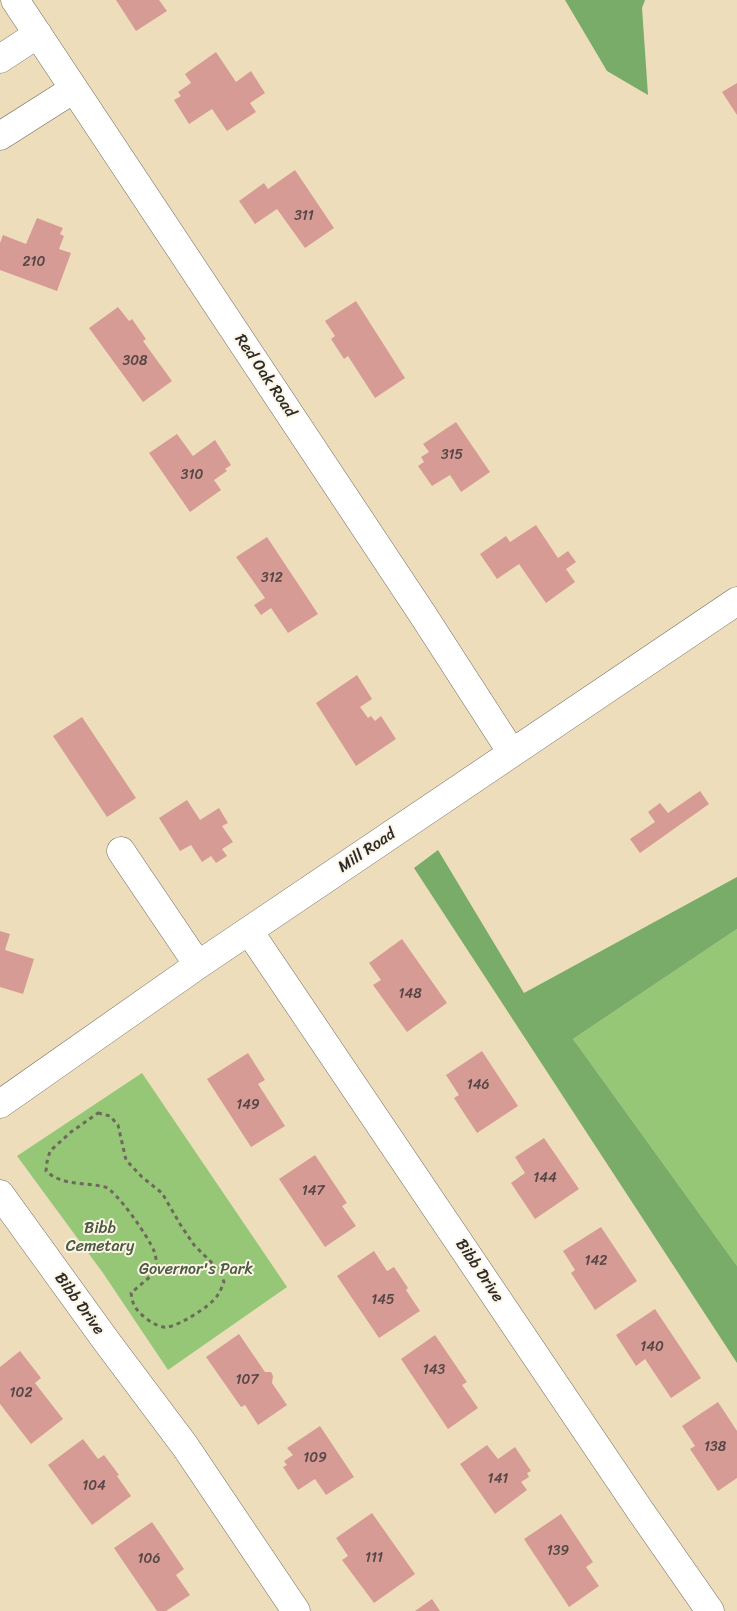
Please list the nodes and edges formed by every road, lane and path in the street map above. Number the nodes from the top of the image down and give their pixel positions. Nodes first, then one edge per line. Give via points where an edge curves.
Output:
1 (15, 0) edge
2 (38, 34) junction
3 (0, 59) edge
4 (74, 89) junction
5 (0, 136) edge
6 (737, 601) edge
7 (512, 753) junction
8 (121, 852) dead end
9 (249, 931) junction
10 (198, 965) junction
11 (0, 1104) edge
12 (71, 1132) joint
13 (0, 1194) edge
14 (296, 1611) edge
15 (710, 1611) edge

1 - 2 street, Red Oak Road
2 - 3 street
2 - 4 street, Red Oak Road
4 - 5 street
4 - 7 street, Red Oak Road
6 - 7 street, Mill Road
7 - 9 street, Mill Road
8 - 10 street
9 - 10 street, Mill Road
9 - 15 street, Bibb Drive
10 - 11 street, Mill Road
12 - 12 path via 50,1152 46,1171 63,1180 107,1188 121,1202 155,1252 157,1266 131,1293 134,1306 143,1316 167,1327 201,1310 217,1297 224,1282 219,1270 194,1245 162,1192 142,1178 126,1160 118,1125 110,1116 98,1113
13 - 14 street, Bibb Drive via 185,1446

